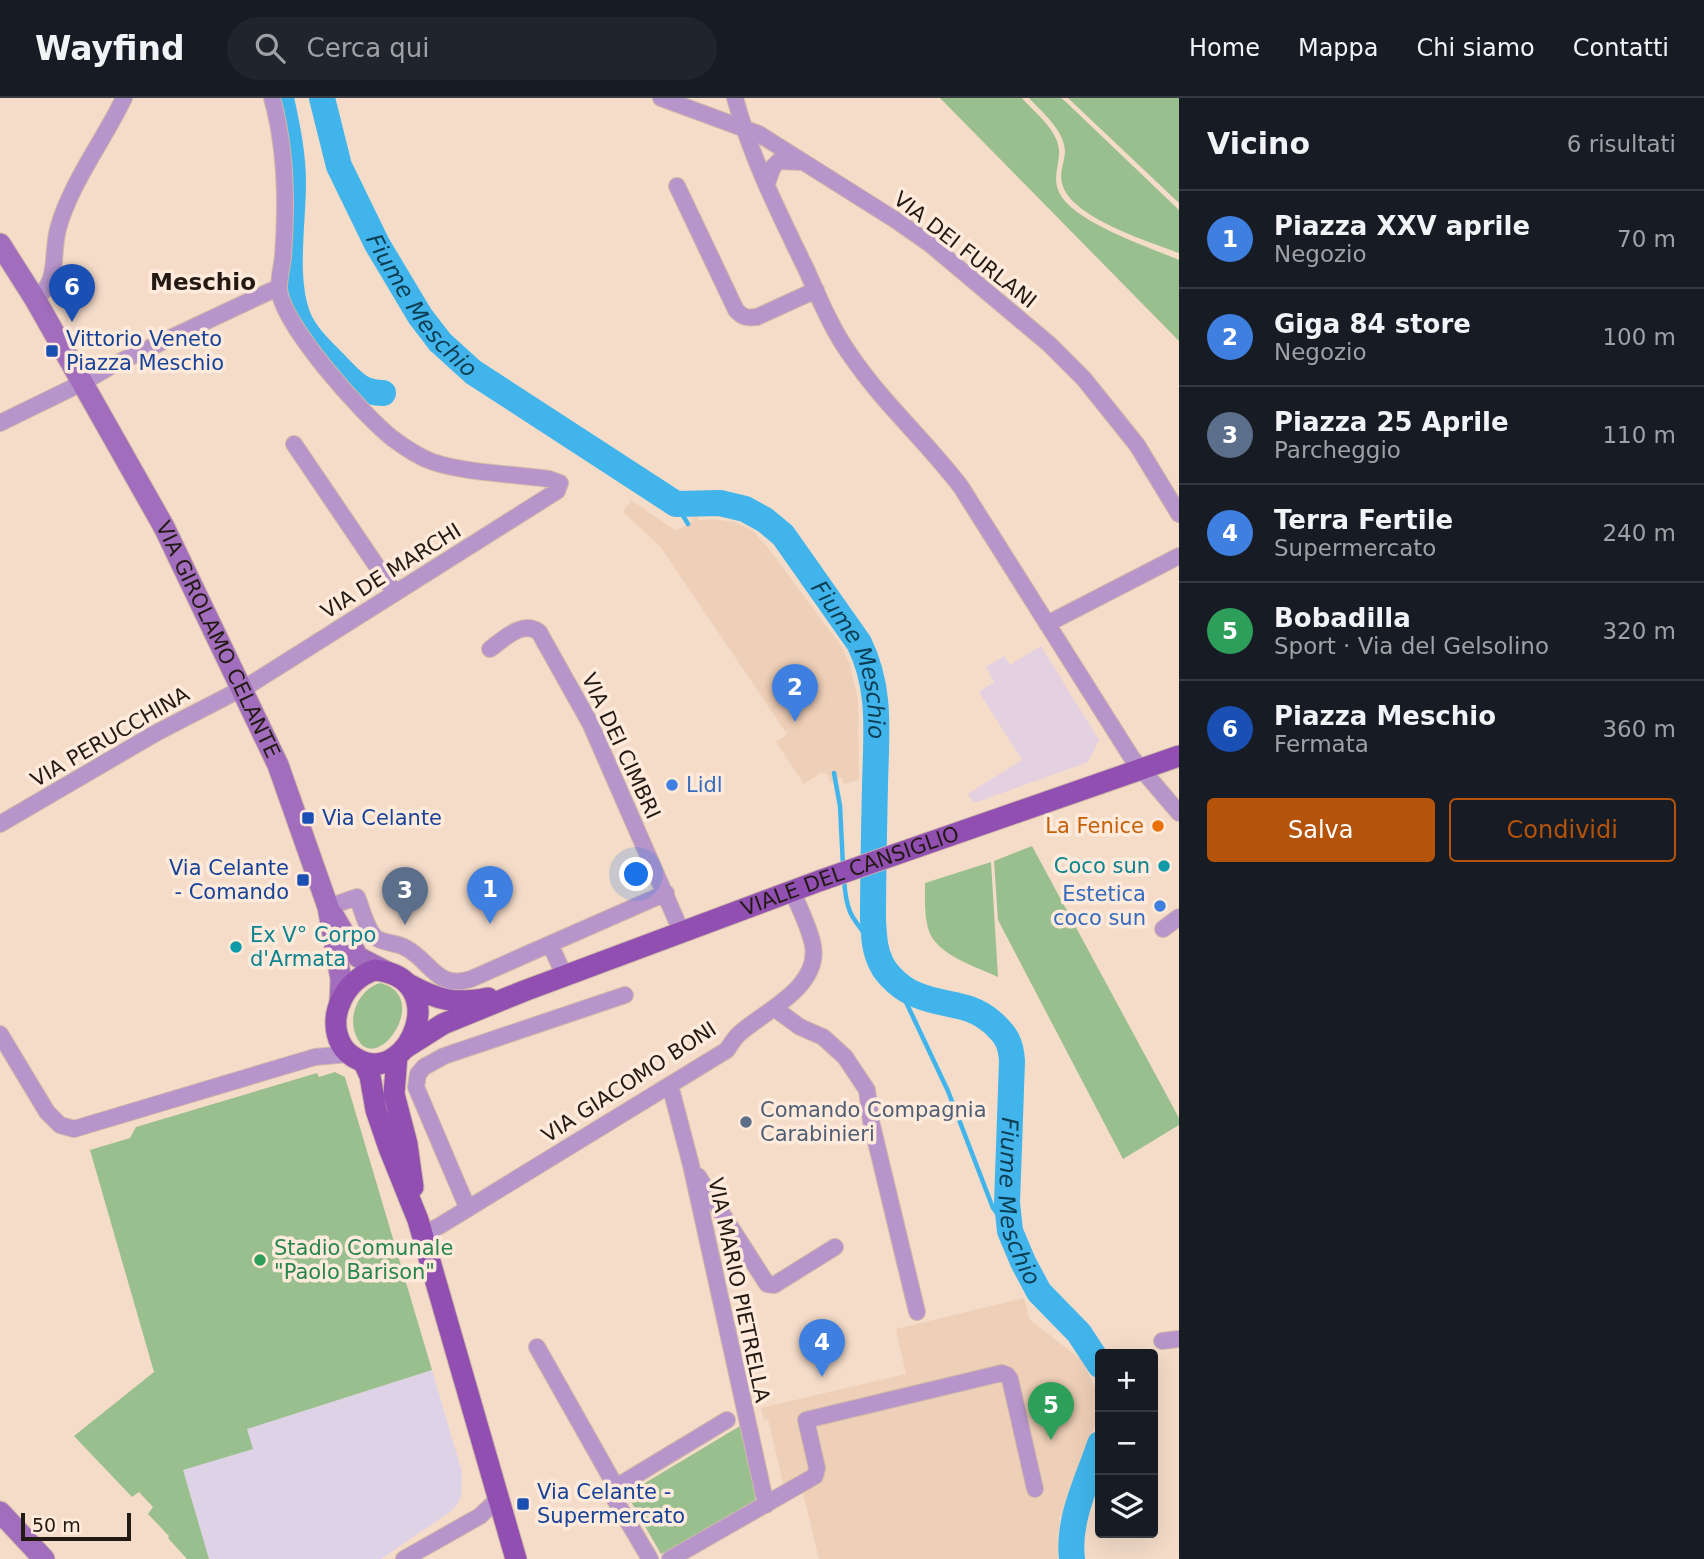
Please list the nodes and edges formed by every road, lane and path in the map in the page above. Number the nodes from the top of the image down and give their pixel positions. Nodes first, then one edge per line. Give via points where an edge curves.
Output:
1 (124, 98) edge
2 (272, 98) edge
3 (661, 98) edge
4 (736, 98) edge
5 (744, 128) junction
6 (805, 162) junction
7 (767, 183) junction
8 (677, 186) dead end
9 (0, 244) edge
10 (279, 287) junction
11 (816, 290) junction
12 (35, 299) junction
13 (82, 383) junction
14 (0, 423) edge
15 (294, 444) dead end
16 (1179, 514) edge
17 (1179, 556) edge
18 (394, 593) junction
19 (1047, 624) junction
20 (490, 649) dead end
21 (241, 689) junction
22 (1179, 756) edge
23 (1141, 769) junction
24 (1179, 813) edge
25 (0, 824) edge
26 (792, 890) junction
27 (666, 893) junction
28 (328, 907) junction
29 (1179, 917) edge
30 (1163, 929) dead end
31 (682, 933) junction
32 (550, 944) junction
33 (387, 972) junction
34 (565, 977) junction
35 (410, 985) junction
36 (523, 991) junction
37 (625, 995) dead end
38 (340, 1003) junction
39 (774, 1008) junction
40 (337, 1028) junction
41 (0, 1034) edge
42 (401, 1052) junction
43 (315, 1057) junction
44 (357, 1059) junction
45 (670, 1085) junction
46 (691, 1165) junction
47 (468, 1209) junction
48 (420, 1227) junction
49 (835, 1247) dead end
50 (917, 1312) dead end
51 (537, 1347) dead end
52 (727, 1420) dead end
53 (616, 1487) junction
54 (1035, 1489) dead end
55 (499, 1498) junction
56 (766, 1505) junction
57 (0, 1512) edge
58 (44, 1559) edge
59 (404, 1559) edge
60 (516, 1559) edge
61 (650, 1559) edge
62 (670, 1559) edge

1 - 12 street via 88,161 57,230 49,286
2 - 10 street via 283,157 285,223
3 - 5 street, VIA DEI FURLANI
4 - 5 street
5 - 6 street, VIA DEI FURLANI
5 - 7 street
6 - 7 street via 779,161
6 - 16 street, VIA DEI FURLANI via 930,244 1049,344 1110,408
7 - 11 street
8 - 11 street via 742,316 757,317
9 - 12 main road, VIA GIROLAMO CELANTE
10 - 13 street
10 - 18 street, VIA DE MARCHI via 285,311 308,346 373,420 407,448 433,462 560,483 557,491
11 - 19 street via 851,357 961,487
12 - 13 main road, VIA GIROLAMO CELANTE
13 - 14 street
13 - 21 main road, VIA GIROLAMO CELANTE via 164,527
15 - 18 street
17 - 19 street
18 - 21 street, VIA DE MARCHI
19 - 23 street
20 - 27 street, VIA DEI CIMBRI via 524,627 539,632 590,723
21 - 25 street, VIA PERUCCHINA
21 - 28 main road, VIA GIROLAMO CELANTE via 278,765
22 - 23 main road, VIALE DEL CANSIGLIO
23 - 24 street
23 - 26 main road, VIALE DEL CANSIGLIO
26 - 31 main road, VIALE DEL CANSIGLIO
26 - 39 street, VIA GIACOMO BONI via 812,942 813,959 803,981
27 - 31 street, VIA DEI CIMBRI
27 - 32 street
28 - 32 street via 357,897 374,936 409,949 440,977 453,981 471,979
28 - 33 main road, VIA GIROLAMO CELANTE via 358,957
28 - 38 main road, VIA GIROLAMO CELANTE
29 - 30 street
31 - 34 main road, VIALE DEL CANSIGLIO
32 - 34 street
33 - 35 main road
33 - 38 main road via 375,970 355,980
34 - 36 main road, VIALE DEL CANSIGLIO
35 - 36 main road, VIALE DEL CANSIGLIO via 454,1002
35 - 42 main road via 417,1020 414,1034
36 - 42 main road, VIALE DEL CANSIGLIO via 443,1024
37 - 47 street via 455,1051 418,1074 416,1087
38 - 40 main road
39 - 45 street, VIA GIACOMO BONI via 739,1033 727,1050
39 - 50 street via 835,1046 867,1090
40 - 43 street
40 - 44 main road via 343,1048
41 - 43 street via 53,1120 68,1129
42 - 44 main road via 377,1063
42 - 48 main road via 394,1094
43 - 44 street
44 - 48 main road via 370,1076 376,1110
45 - 46 street, VIA MARIO PIETRELLA
45 - 47 street, VIA GIACOMO BONI
46 - 49 street via 767,1284 774,1285
46 - 56 street, VIA MARIO PIETRELLA
47 - 48 street, VIA GIACOMO BONI
48 - 55 main road
51 - 53 street
52 - 53 street
53 - 61 street via 614,1498
54 - 56 street via 1010,1380 1002,1373 806,1420 816,1472
55 - 59 street via 480,1516
55 - 60 main road
56 - 62 street
57 - 58 main road

